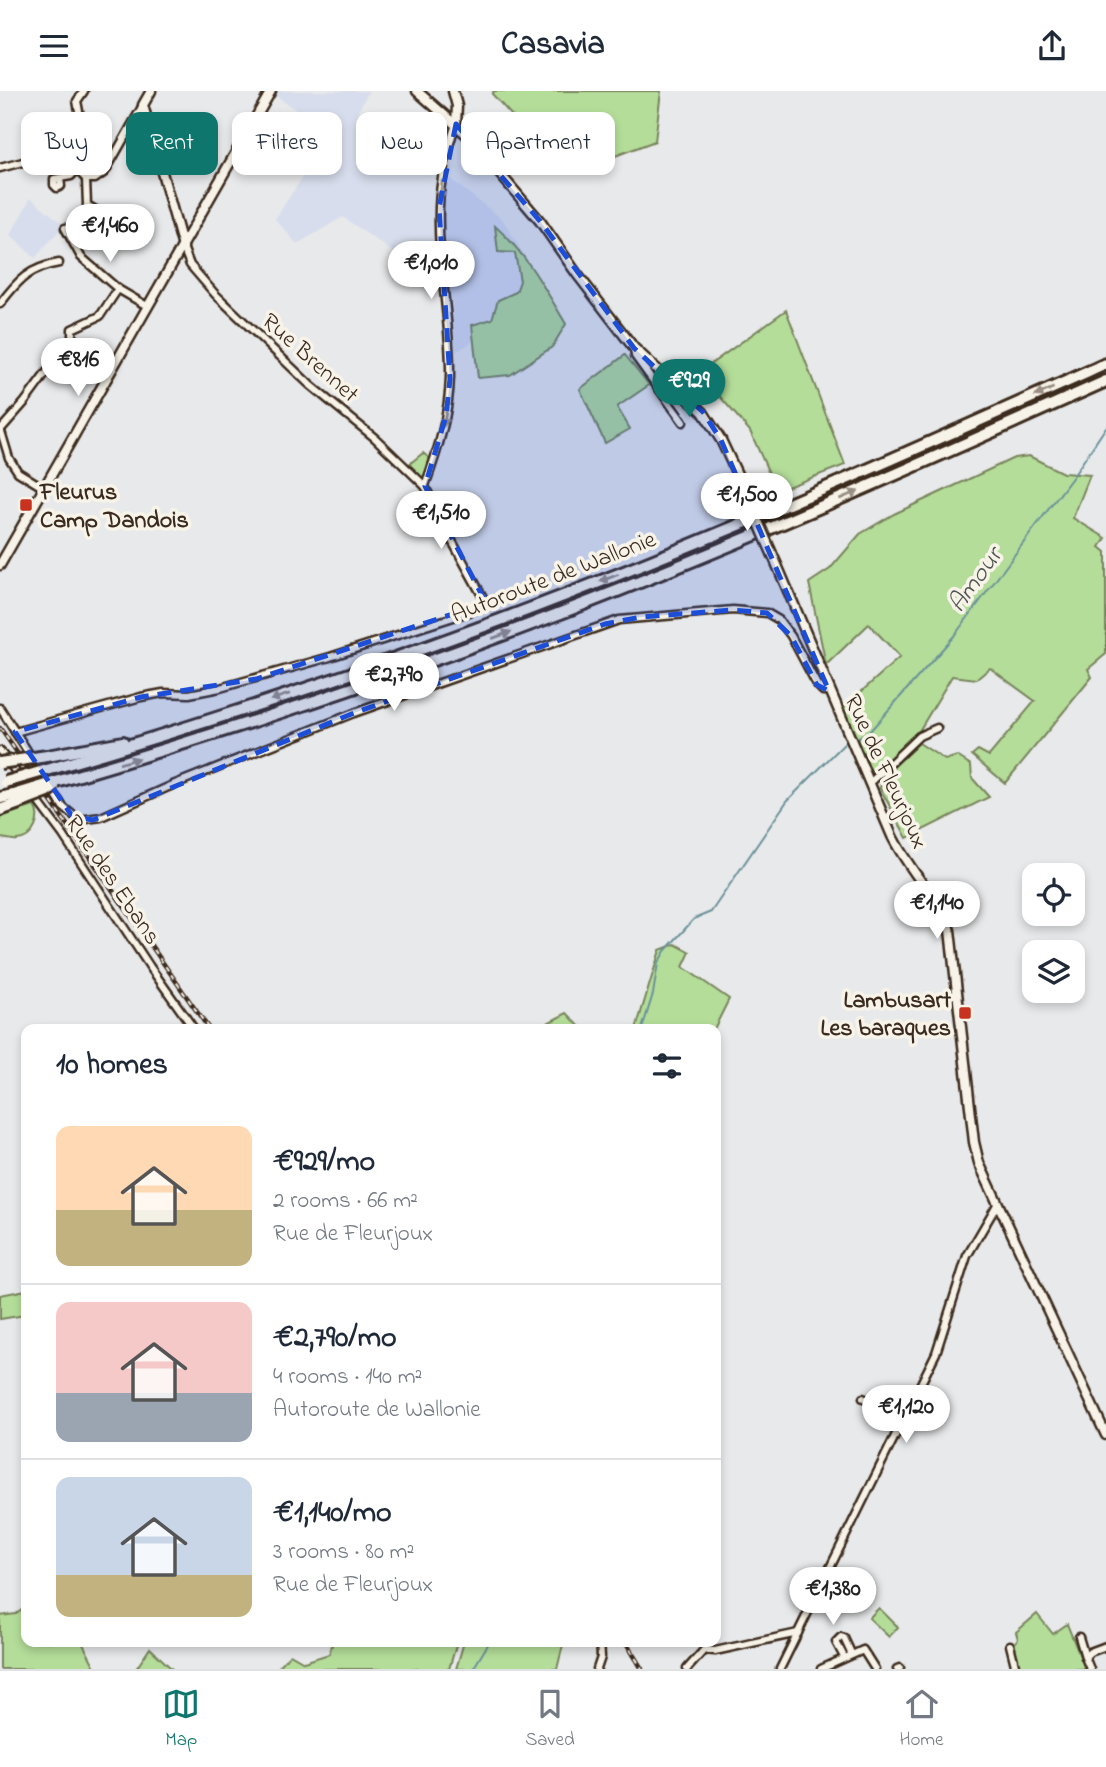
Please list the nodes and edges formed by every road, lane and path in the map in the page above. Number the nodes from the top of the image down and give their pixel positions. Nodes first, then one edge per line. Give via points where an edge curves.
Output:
1 (84, 91) edge
2 (151, 91) edge
3 (417, 91) edge
4 (453, 91) edge
5 (267, 93) edge
6 (143, 105) junction
7 (79, 112) edge
8 (456, 124) junction
9 (21, 162) edge
10 (0, 168) edge
11 (72, 175) edge
12 (82, 175) edge
13 (60, 179) dead end
14 (86, 179) junction
15 (87, 205) dead end
16 (65, 228) dead end
17 (183, 247) junction
18 (59, 263) dead end
19 (118, 289) junction
20 (1, 302) edge
21 (148, 306) junction
22 (635, 348) junction
23 (1106, 364) edge
24 (1106, 381) edge
25 (683, 422) dead end
26 (1, 428) edge
27 (425, 485) junction
28 (44, 488) junction
29 (0, 565) edge
30 (829, 691) junction
31 (0, 708) edge
32 (937, 728) dead end
33 (15, 732) junction
34 (140, 742) junction
35 (0, 751) edge
36 (0, 764) edge
37 (3, 783) edge
38 (870, 783) junction
39 (0, 798) edge
40 (16, 799) junction
41 (0, 810) edge
42 (190, 1024) edge
43 (998, 1203) junction
44 (863, 1398) dead end
45 (906, 1415) junction
46 (1106, 1435) edge
47 (798, 1633) junction
48 (1079, 1637) dead end
49 (1010, 1645) dead end
50 (1106, 1646) edge
51 (600, 1647) edge
52 (703, 1647) edge
53 (704, 1650) junction
54 (852, 1653) junction
55 (844, 1657) junction
56 (1085, 1657) junction
57 (597, 1669) edge
58 (687, 1669) edge
59 (780, 1669) edge
60 (821, 1669) edge
61 (875, 1669) edge
62 (1016, 1669) edge
63 (1090, 1669) edge

1 - 7 street via 77,101
2 - 6 street
3 - 8 street, Rue de Fleurjoux
4 - 8 street
5 - 17 street
6 - 14 street via 105,172
6 - 17 street
8 - 22 street, Rue de Fleurjoux via 540,221
8 -> 27 street via 439,208 450,379 438,451
9 - 10 street
11 - 13 street
12 - 14 street
14 - 15 street
16 - 19 street via 81,257
17 - 21 street
17 - 27 street, Rue Brennet via 190,265 215,294
18 - 20 street via 28,273
19 - 21 street
19 - 26 street via 100,316 72,329 72,338
21 - 28 street
22 - 25 street, Rue de Fleurjoux via 635,356
22 - 30 street, Rue de Fleurjoux, bridge via 702,412 721,440
23 -> 34 highway, Autoroute de Wallonie via 619,575 340,678
40 -> 24 highway, Autoroute de Wallonie, bridge via 345,691 538,621 854,492
26 - 28 street via 18,472
27 - 33 street via 485,601 478,607 256,679 189,694 141,697
28 - 29 street
30 - 33 street via 817,685 779,620 767,613 733,610 619,620 354,713 86,820 63,807
30 - 38 street, Rue de Fleurjoux
31 - 33 street
32 - 38 street via 919,736
34 - 36 highway, bridge via 117,742
34 - 37 highway, Autoroute de Wallonie, bridge
35 - 42 street, Rue des Ebans via 63,835
38 - 43 street, Rue de Fleurjoux via 901,854 950,930 974,1142
39 - 40 highway
40 - 41 highway
43 - 45 street via 967,1256 936,1353
43 - 46 street, Rue de Fleurjoux
44 - 45 street
45 - 47 street
47 - 53 street
47 - 59 street
48 - 56 street
49 - 62 street
50 - 56 street
51 - 57 street
52 - 53 street
53 - 58 street
54 - 55 street
54 - 55 street via 841,1637 836,1642
54 - 61 street via 863,1650
55 - 60 street
56 - 63 street

